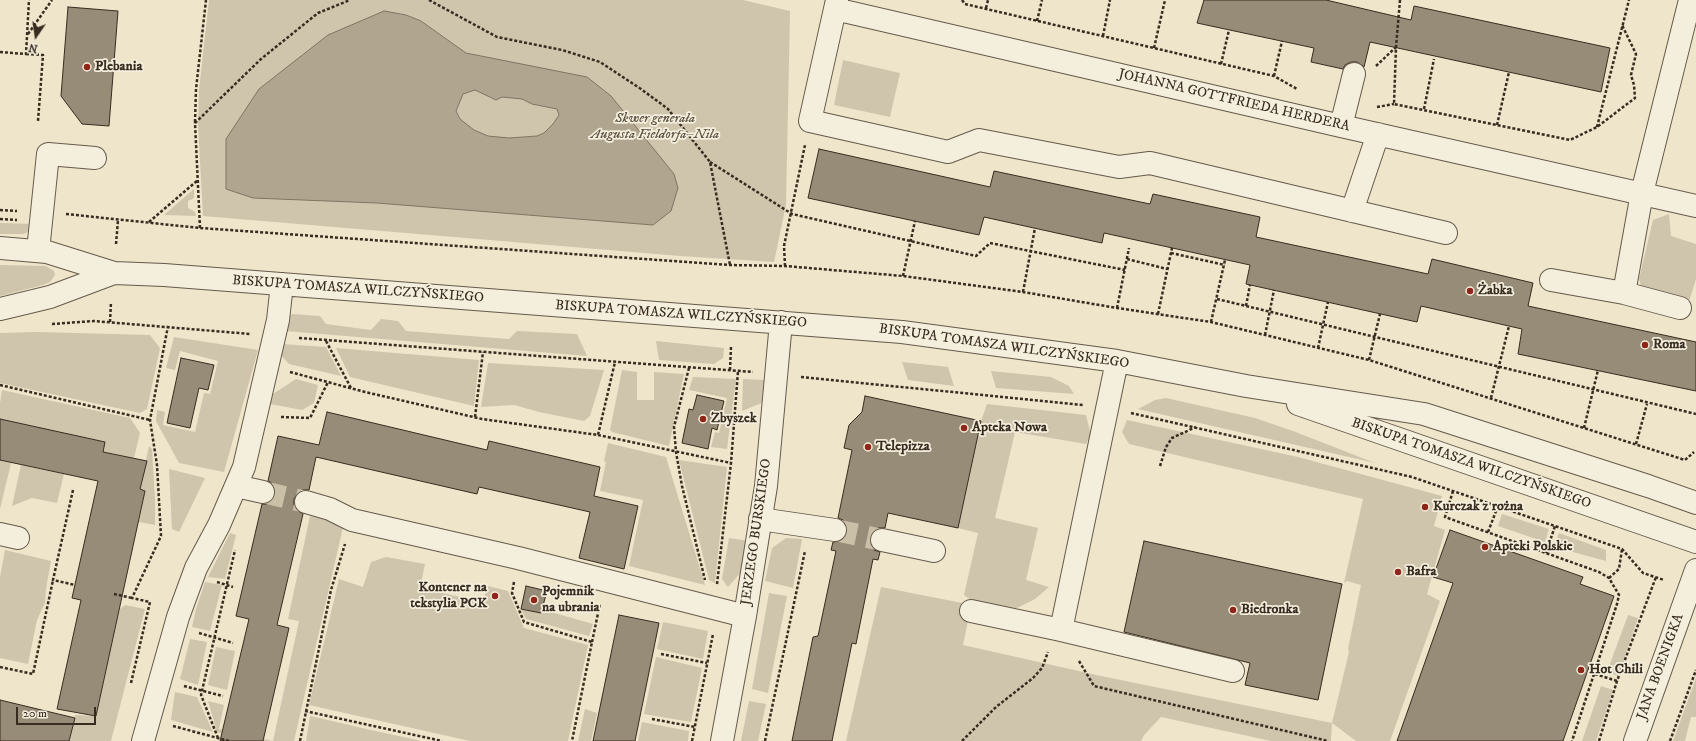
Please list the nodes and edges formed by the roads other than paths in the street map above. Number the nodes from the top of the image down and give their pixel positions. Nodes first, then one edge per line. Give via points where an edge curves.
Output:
1 (1690, 0) edge
2 (836, 5) edge
3 (1354, 74) dead end
4 (1341, 126) junction
5 (1378, 134) junction
6 (95, 158) dead end
7 (1642, 194) junction
8 (1696, 206) edge
9 (1352, 211) junction
10 (1446, 233) dead end
11 (0, 248) edge
12 (38, 251) junction
13 (114, 273) junction
14 (1551, 280) dead end
15 (282, 284) junction
16 (1624, 293) junction
17 (1680, 308) dead end
18 (0, 309) edge
19 (781, 322) junction
20 (1117, 361) junction
21 (1246, 386) junction
22 (236, 486) junction
23 (263, 492) tunnel mouth
24 (306, 502) tunnel mouth
25 (1696, 503) edge
26 (760, 519) junction
27 (835, 530) tunnel mouth
28 (882, 540) tunnel mouth
29 (1696, 542) edge
30 (934, 551) dead end
31 (1696, 570) edge
32 (971, 611) dead end
33 (745, 616) junction
34 (1058, 630) junction
35 (1233, 671) dead end
36 (143, 741) edge
37 (722, 741) edge
38 (1634, 741) edge

1 - 7 street
2 - 4 street, JOHANNA GOTTFRIEDA HERDERA
2 - 9 street via 810,121 948,152 979,140 1119,167 1150,163
3 - 4 street
4 - 5 street, JOHANNA GOTTFRIEDA HERDERA
5 - 7 street, JOHANNA GOTTFRIEDA HERDERA
5 - 9 street
6 - 12 street via 48,154
7 - 8 street, JOHANNA GOTTFRIEDA HERDERA
7 - 16 street
9 - 10 street
11 - 12 street, BISKUPA TOMASZA WILCZYŃSKIEGO
12 - 13 street, BISKUPA TOMASZA WILCZYŃSKIEGO via 58,254
13 - 15 street, BISKUPA TOMASZA WILCZYŃSKIEGO
13 - 18 street, BISKUPA TOMASZA WILCZYŃSKIEGO via 50,297
14 - 16 street
15 - 19 street, BISKUPA TOMASZA WILCZYŃSKIEGO
15 - 22 street via 281,304 256,416 244,467
16 - 17 street
19 - 20 street, BISKUPA TOMASZA WILCZYŃSKIEGO via 902,332
19 - 26 street, JERZEGO BURSKIEGO via 766,486
20 - 21 street, BISKUPA TOMASZA WILCZYŃSKIEGO
20 - 34 street via 1109,408
21 - 25 street, BISKUPA TOMASZA WILCZYŃSKIEGO via 1424,414
21 - 29 street, BISKUPA TOMASZA WILCZYŃSKIEGO
22 - 23 street
22 - 36 street via 196,568 175,628
24 - 33 street via 330,509 352,520 518,558
26 - 27 street
26 - 33 street, JERZEGO BURSKIEGO
28 - 30 street
31 - 38 street, JANA BOENIGKA
32 - 34 street
33 - 37 street, JERZEGO BURSKIEGO
34 - 35 street

